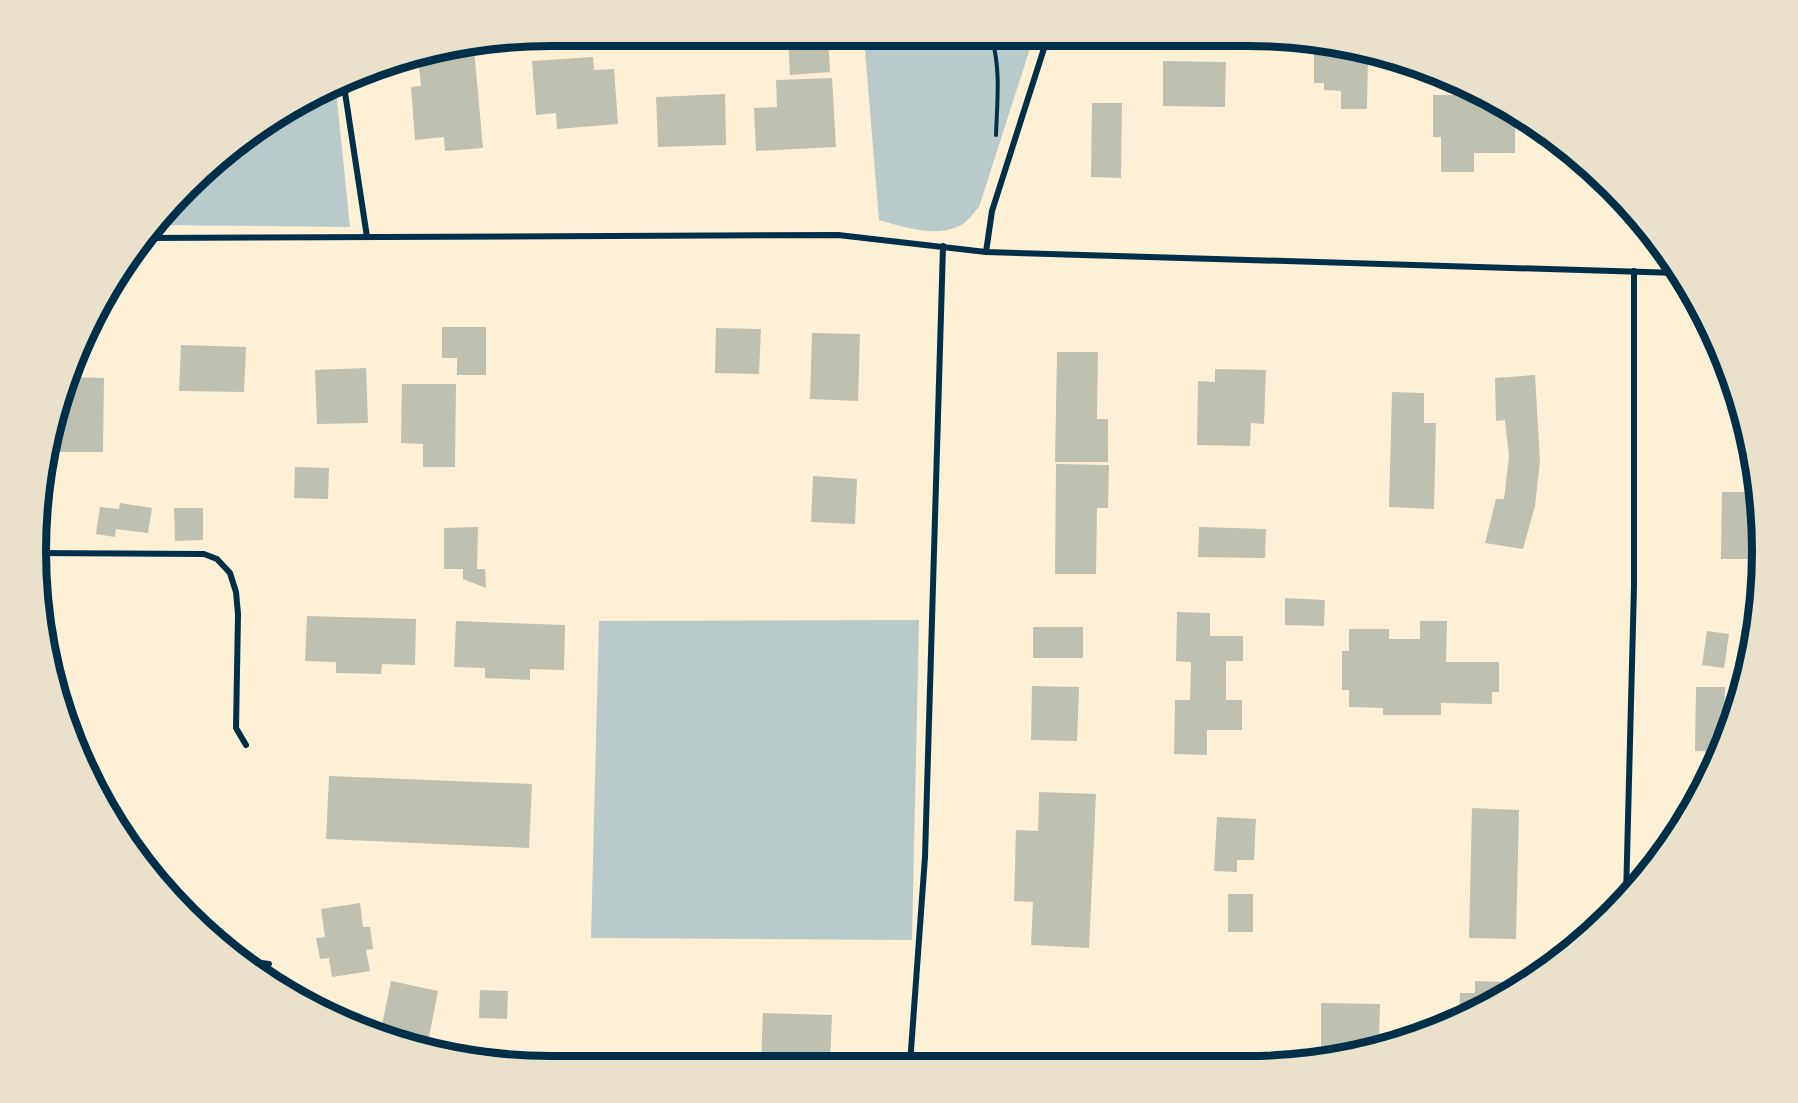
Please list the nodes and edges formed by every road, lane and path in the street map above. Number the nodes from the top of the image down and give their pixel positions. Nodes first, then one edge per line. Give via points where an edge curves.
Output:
1 (994, 46) edge
2 (1045, 46) edge
3 (345, 91) edge
4 (995, 144) dead end
5 (367, 237) junction
6 (156, 238) edge
7 (943, 246) junction
8 (987, 252) junction
9 (1634, 272) junction
10 (1667, 273) edge
11 (46, 553) edge
12 (246, 745) dead end
13 (1626, 884) edge
14 (259, 963) edge
15 (269, 964) dead end
16 (911, 1057) edge

1 - 4 path via 998,78
2 - 8 street via 992,211
3 - 5 street
5 - 6 street
5 - 7 street via 838,235
7 - 8 street
7 - 16 street via 925,857
8 - 9 street
9 - 10 street
9 - 13 street via 1634,586
11 - 12 street via 204,554 217,559 230,573 236,592 236,728
14 - 15 street

